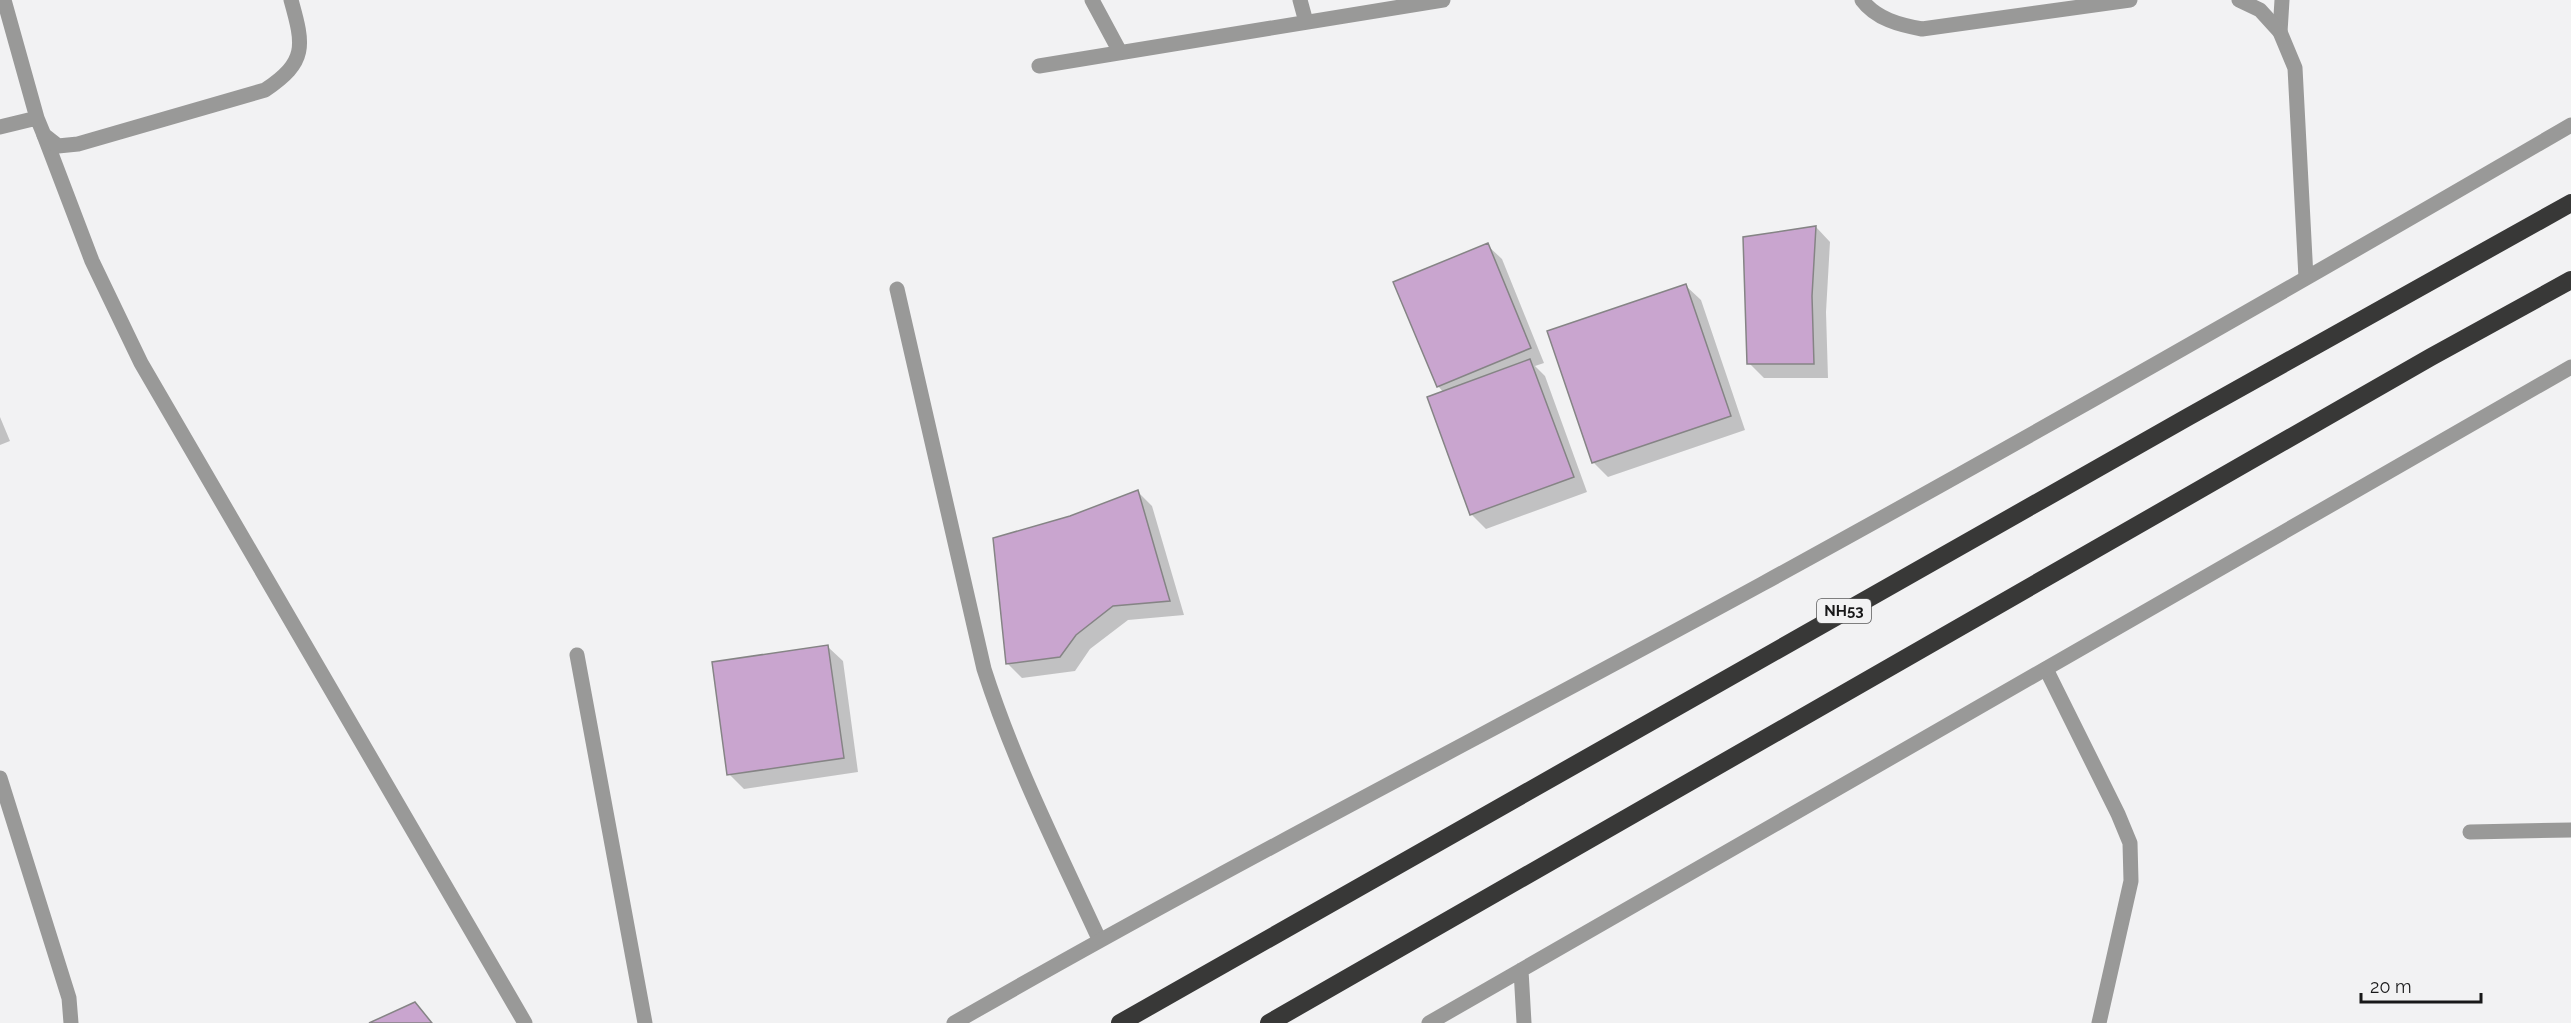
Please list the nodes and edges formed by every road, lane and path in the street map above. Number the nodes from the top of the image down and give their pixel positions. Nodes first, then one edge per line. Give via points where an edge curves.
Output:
1 (4, 0) edge
2 (291, 0) edge
3 (1092, 0) edge
4 (1300, 0) edge
5 (1443, 0) edge
6 (1862, 0) edge
7 (2130, 0) edge
8 (2239, 0) edge
9 (2282, 0) edge
10 (1306, 22) junction
11 (2280, 32) junction
12 (1120, 52) junction
13 (1039, 66) dead end
14 (37, 118) junction
15 (2571, 125) edge
16 (0, 126) edge
17 (45, 135) junction
18 (2571, 203) edge
19 (2306, 278) junction
20 (2571, 280) edge
21 (897, 289) dead end
22 (2571, 368) edge
23 (577, 655) dead end
24 (2046, 669) junction
25 (0, 778) edge
26 (2571, 830) edge
27 (2470, 832) dead end
28 (1099, 939) junction
29 (1521, 970) junction
30 (71, 1023) edge
31 (525, 1023) edge
32 (645, 1023) edge
33 (954, 1023) edge
34 (1120, 1023) edge
35 (1269, 1023) edge
36 (1430, 1023) edge
37 (1524, 1023) edge
38 (2100, 1023) edge

1 - 14 street
2 - 17 street via 300,54 287,76 265,90 78,144 58,146
3 - 12 street
4 - 10 street
5 - 10 street
6 - 7 street via 1893,23 1922,29
8 - 11 street via 2260,10
9 - 11 street
10 - 12 street
11 - 19 street via 2295,68
12 - 13 street
14 - 16 street
14 - 17 street
15 - 19 street
17 - 31 street via 92,261 141,363
18 - 34 highway, NH53
19 - 28 street via 1763,583
20 - 35 highway
21 - 28 street via 984,669 1018,763
22 - 24 street
23 - 32 street
24 - 29 street
24 - 38 street via 2130,843 2131,881
25 - 30 street via 69,998
26 - 27 street
28 - 33 street
29 - 36 street
29 - 37 street

